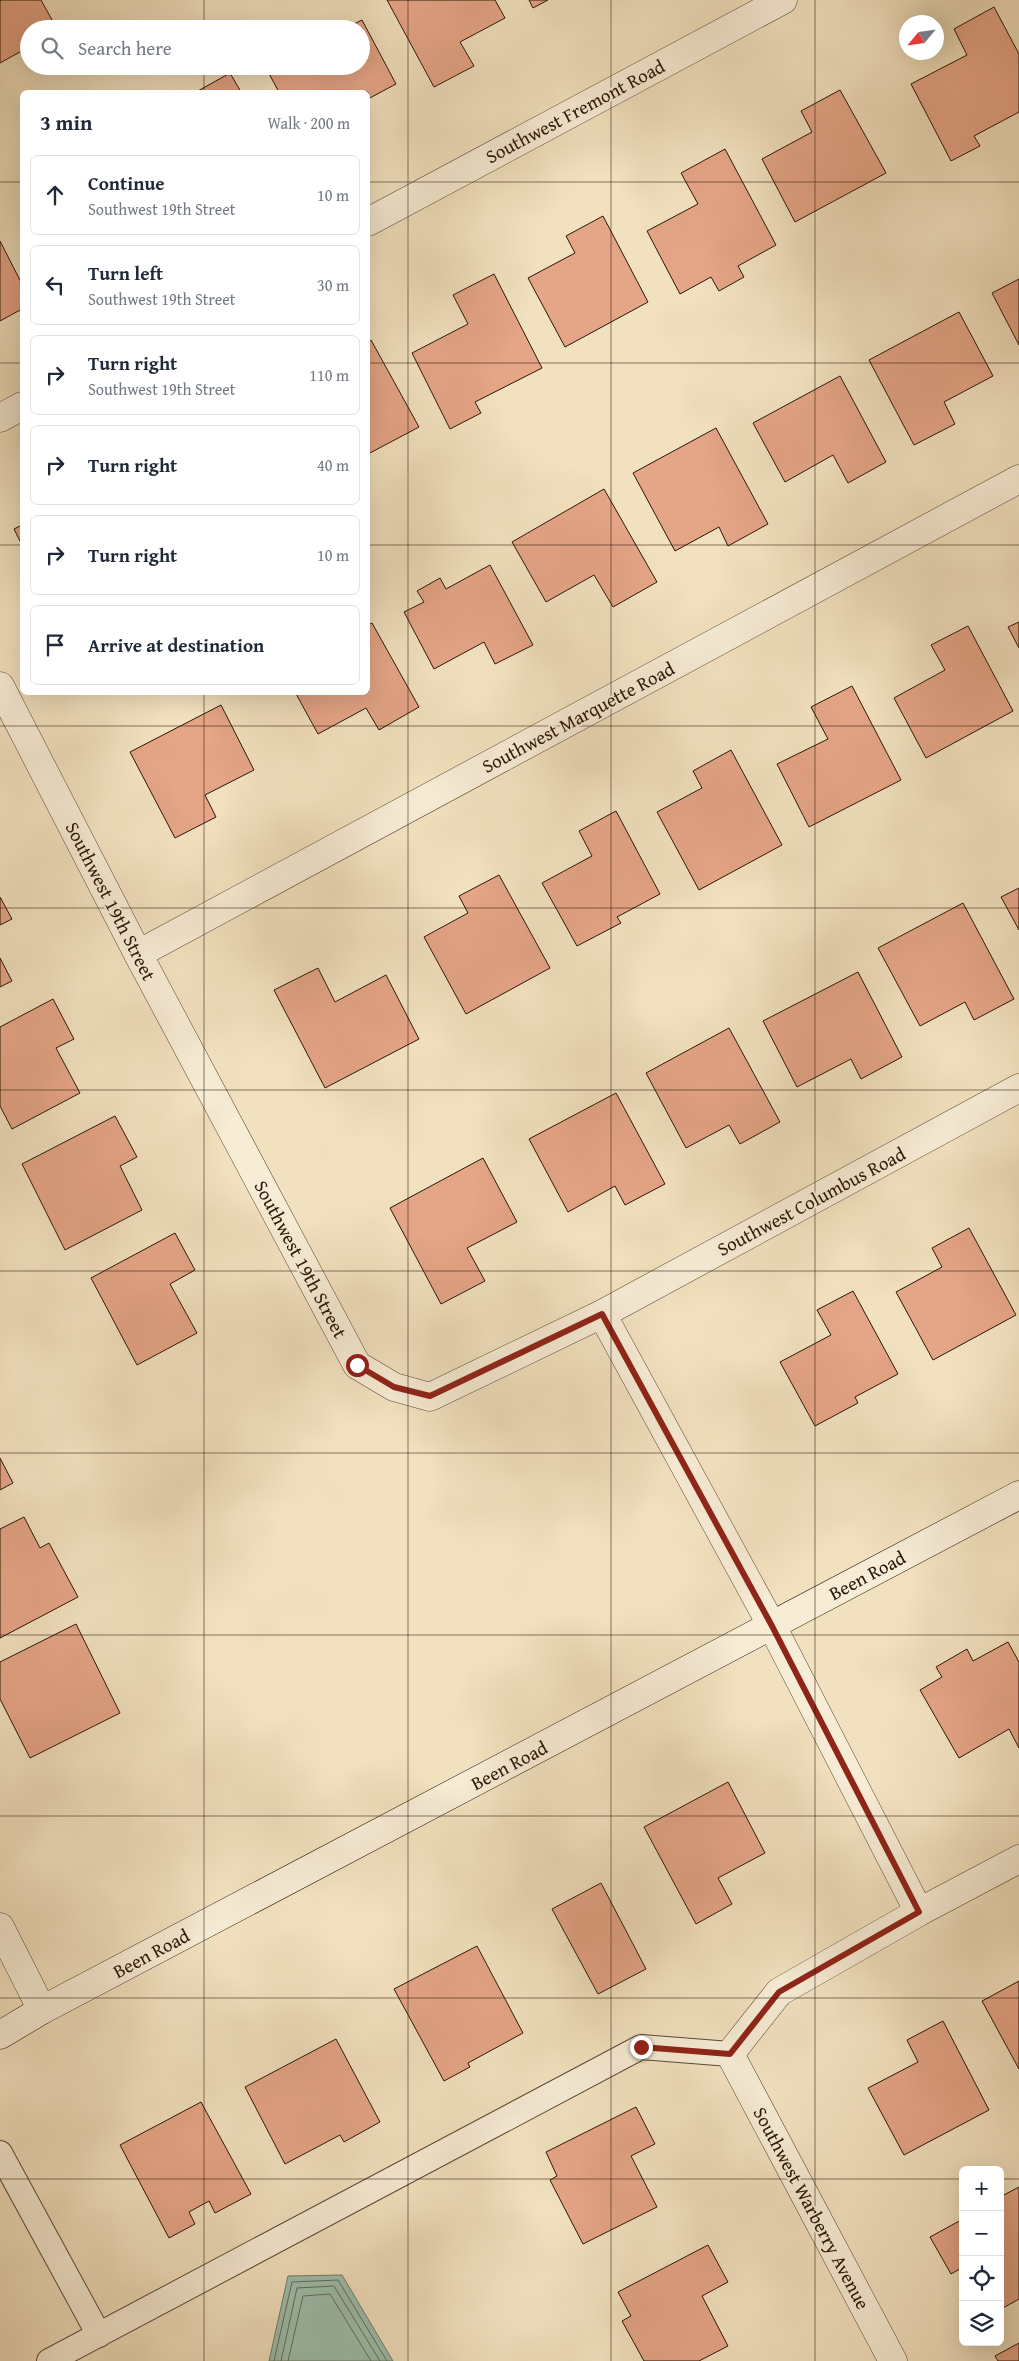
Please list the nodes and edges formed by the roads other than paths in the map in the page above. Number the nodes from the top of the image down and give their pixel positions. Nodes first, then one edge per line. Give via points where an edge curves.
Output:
1 (783, 0) edge
2 (370, 221) edge
3 (20, 407) edge
4 (0, 418) edge
5 (1019, 479) edge
6 (0, 686) edge
7 (138, 954) junction
8 (1019, 1088) edge
9 (602, 1314) junction
10 (1019, 1495) edge
11 (772, 1626) junction
12 (1019, 1859) edge
13 (919, 1912) junction
14 (0, 1927) edge
15 (42, 2010) junction
16 (0, 2035) edge
17 (730, 2054) junction
18 (0, 2152) edge
19 (99, 2334) junction
20 (49, 2361) edge
21 (893, 2361) edge

1 - 2 street, Southwest Fremont Road
3 - 4 street
5 - 7 street, Southwest Marquette Road
6 - 7 street, Southwest 19th Street
7 - 9 street, Southwest 19th Street via 357,1365 394,1387 430,1396
8 - 9 street, Southwest Columbus Road
9 - 11 street
10 - 11 street, Been Road
11 - 13 street
11 - 15 street, Been Road
12 - 13 street
13 - 17 street via 779,1992
14 - 15 street
15 - 16 street, Been Road
17 - 19 lane via 641,2047
17 - 21 street, Southwest Warberry Avenue
18 - 19 lane
19 - 20 lane

